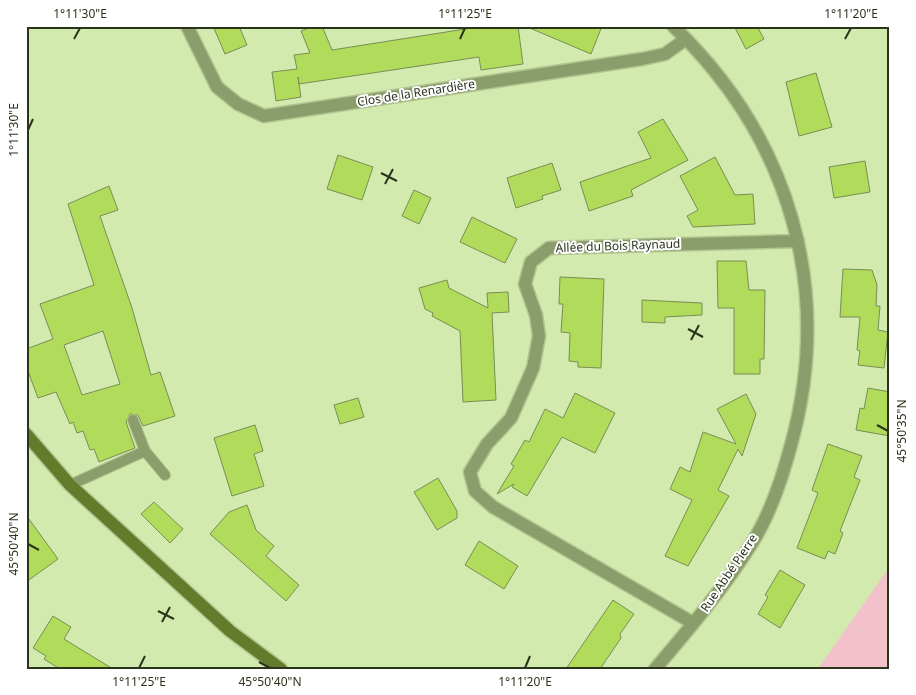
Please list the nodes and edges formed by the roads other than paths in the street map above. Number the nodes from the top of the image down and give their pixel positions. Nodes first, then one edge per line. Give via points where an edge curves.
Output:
1 (187, 26) edge
2 (673, 26) edge
3 (686, 39) junction
4 (798, 241) junction
5 (133, 420) dead end
6 (26, 434) edge
7 (145, 451) junction
8 (165, 475) dead end
9 (70, 484) junction
10 (694, 623) junction
11 (280, 669) edge
12 (655, 669) edge

1 - 3 street, Clos de la Renardière via 217,87 238,104 264,116 642,59 665,54
2 - 3 street, Rue Abbé Pierre
3 - 4 street, Rue Abbé Pierre via 729,90 758,136 782,188
4 - 10 street, Rue Abbé Pierre via 808,296 807,357 799,418 780,484 752,542
4 - 10 street, Allée du Bois Raynaud via 549,248 531,262 526,284 539,336 533,368 511,418 487,444 470,472 474,491 493,507
5 - 7 lane
6 - 9 main road
7 - 8 lane
7 - 9 lane
9 - 11 main road via 230,632
10 - 12 street, Rue Abbé Pierre

